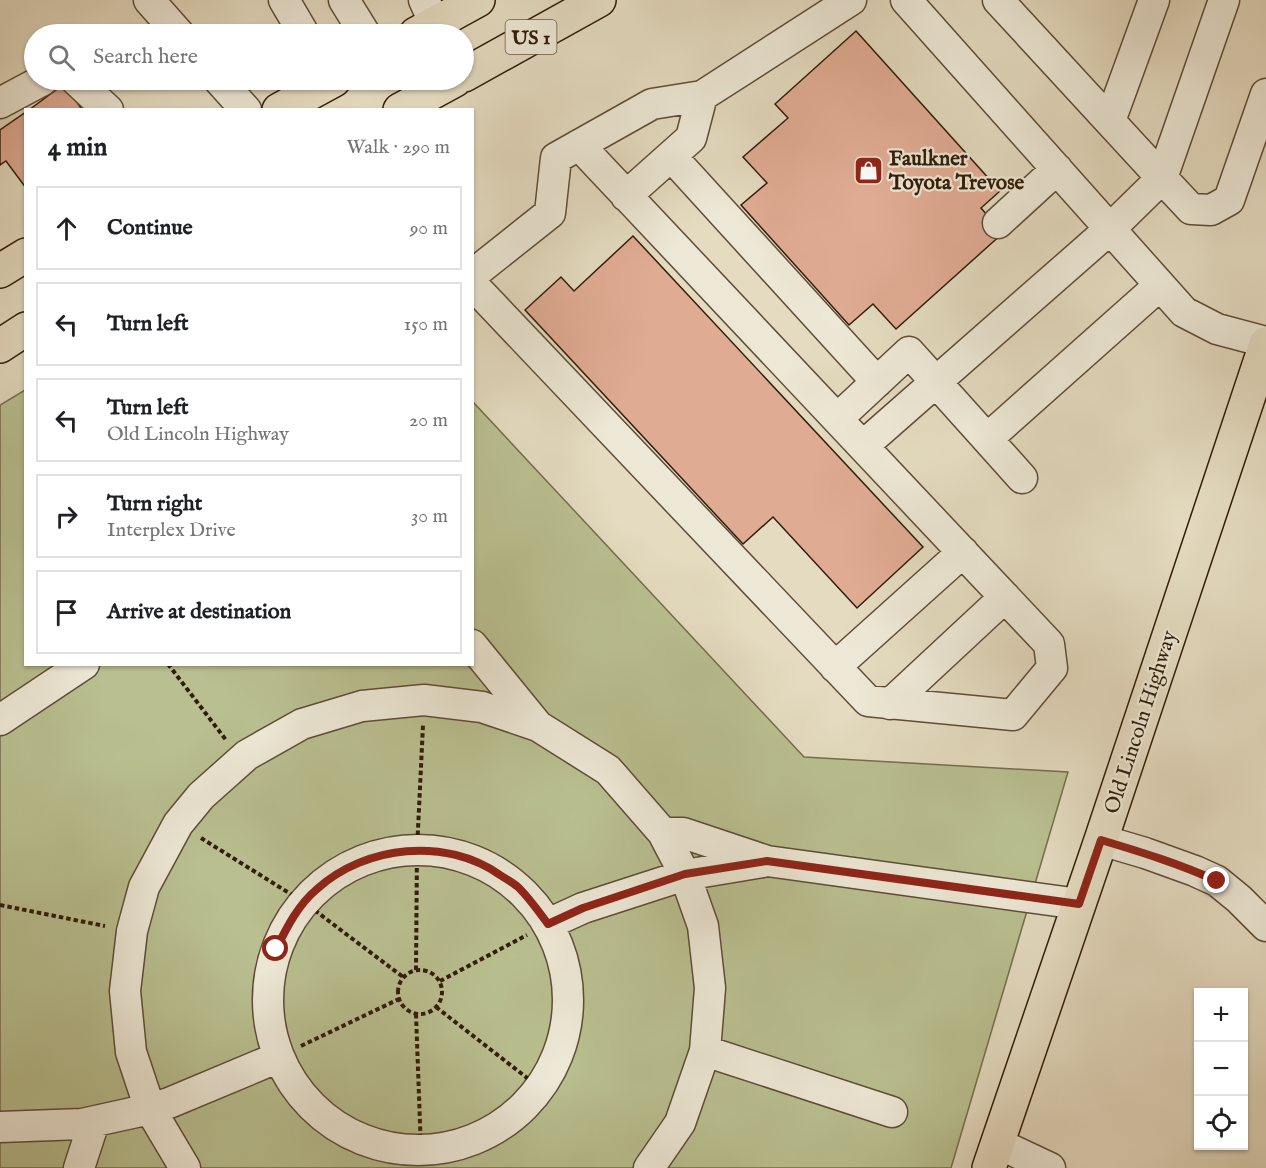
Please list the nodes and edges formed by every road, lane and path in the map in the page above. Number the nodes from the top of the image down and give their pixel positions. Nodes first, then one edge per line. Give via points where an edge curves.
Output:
1 (148, 0) edge
2 (284, 0) edge
3 (345, 0) edge
4 (478, 0) edge
5 (599, 0) edge
6 (851, 0) edge
7 (906, 0) edge
8 (998, 0) edge
9 (1154, 0) edge
10 (1224, 0) edge
11 (425, 19) edge
12 (170, 24) edge
13 (294, 24) edge
14 (359, 24) edge
15 (474, 69) edge
16 (24, 90) edge
17 (87, 90) edge
18 (228, 90) edge
19 (314, 90) edge
20 (437, 90) edge
21 (1266, 94) edge
22 (702, 96) junction
23 (0, 103) edge
24 (106, 108) edge
25 (244, 108) edge
26 (283, 108) edge
27 (404, 108) edge
28 (1110, 121) junction
29 (579, 145) junction
30 (671, 156) junction
31 (1057, 169) junction
32 (1162, 178) junction
33 (626, 196) junction
34 (998, 223) dead end
35 (1110, 229) junction
36 (24, 256) edge
37 (0, 271) edge
38 (474, 273) edge
39 (1160, 285) junction
40 (474, 286) edge
41 (24, 330) edge
42 (1266, 343) edge
43 (0, 345) edge
44 (877, 382) junction
45 (937, 382) junction
46 (837, 419) junction
47 (987, 439) junction
48 (863, 446) junction
49 (1022, 478) dead end
50 (963, 552) junction
51 (1005, 597) junction
52 (474, 647) edge
53 (81, 666) edge
54 (170, 666) edge
55 (835, 667) junction
56 (424, 700) junction
57 (890, 704) junction
58 (0, 720) edge
59 (538, 726) junction
60 (242, 760) junction
61 (178, 824) junction
62 (663, 833) junction
63 (1101, 840) junction
64 (417, 850) junction
65 (767, 861) junction
66 (685, 874) junction
67 (305, 903) junction
68 (1079, 904) junction
69 (0, 905) edge
70 (548, 924) junction
71 (1266, 926) edge
72 (132, 931) junction
73 (416, 970) junction
74 (403, 977) junction
75 (440, 981) junction
76 (399, 999) junction
77 (436, 1007) junction
78 (416, 1013) junction
79 (705, 1051) junction
80 (279, 1057) junction
81 (540, 1088) junction
82 (150, 1109) junction
83 (892, 1112) dead end
84 (94, 1122) junction
85 (0, 1127) edge
86 (993, 1156) edge
87 (422, 1159) edge
88 (79, 1168) edge
89 (185, 1168) edge
90 (649, 1168) edge
91 (1050, 1168) edge

1 - 12 lane
2 - 13 lane
3 - 14 lane
4 - 11 main road
5 - 15 main road, US 1
6 - 22 lane
7 - 31 lane
8 - 28 lane
9 - 28 lane
10 - 32 lane
16 - 23 lane
17 - 24 lane
18 - 25 lane
19 - 26 main road
20 - 27 main road
21 - 32 lane via 1229,200 1211,210 1191,209
22 - 29 lane via 652,104
22 - 30 lane via 691,138
28 - 32 lane
29 - 33 lane
29 - 38 lane via 556,158 550,213
30 - 33 lane
30 - 44 lane
31 - 34 lane
31 - 35 lane
32 - 35 lane
33 - 46 lane
35 - 39 lane
35 - 45 lane
36 - 37 main road
39 - 42 lane via 1184,312 1217,329
39 - 47 lane
40 - 55 lane
41 - 43 main road
42 - 63 main road, Old Lincoln Highway
44 - 45 lane via 909,352
44 - 46 lane
45 - 47 lane
45 - 48 lane
46 - 48 lane
47 - 49 lane
48 - 50 lane
50 - 51 lane
50 - 55 lane
51 - 57 lane
51 - 57 lane via 1049,644 1052,668 1013,715
52 - 59 lane
53 - 58 lane
54 - 60 path
55 - 57 lane via 868,701
56 - 59 lane via 482,708
56 - 60 lane via 362,706 302,724
56 - 64 path
59 - 62 lane via 608,771
60 - 61 lane via 201,796
61 - 67 path
61 - 72 lane via 144,888
62 - 65 lane via 683,833
62 - 66 lane
63 - 68 main road, Old Lincoln Highway
63 - 71 lane via 1217,881
64 - 67 lane via 381,855 346,868 316,889
64 - 70 lane via 454,854 488,867 518,888
64 - 73 path
65 - 66 lane
65 - 68 lane
66 - 70 lane via 583,908
66 - 79 lane via 703,926 710,988
67 - 74 path
67 - 80 lane via 276,949 268,985 269,1022
68 - 86 main road, Old Lincoln Highway
69 - 72 path
70 - 75 path
70 - 81 lane via 568,977 568,1020 557,1061
72 - 82 lane via 125,992 131,1052
73 - 74 path
73 - 75 path via 430,972
74 - 76 path
75 - 77 path via 442,995
76 - 78 path
76 - 80 path
77 - 78 path via 424,1014
77 - 81 path
78 - 87 path
79 - 83 lane
79 - 90 lane via 680,1123
80 - 82 lane
80 - 87 lane via 296,1088 320,1114 349,1134
81 - 87 lane via 504,1125
82 - 84 lane
82 - 89 lane
84 - 85 lane
84 - 88 lane
86 - 91 lane

